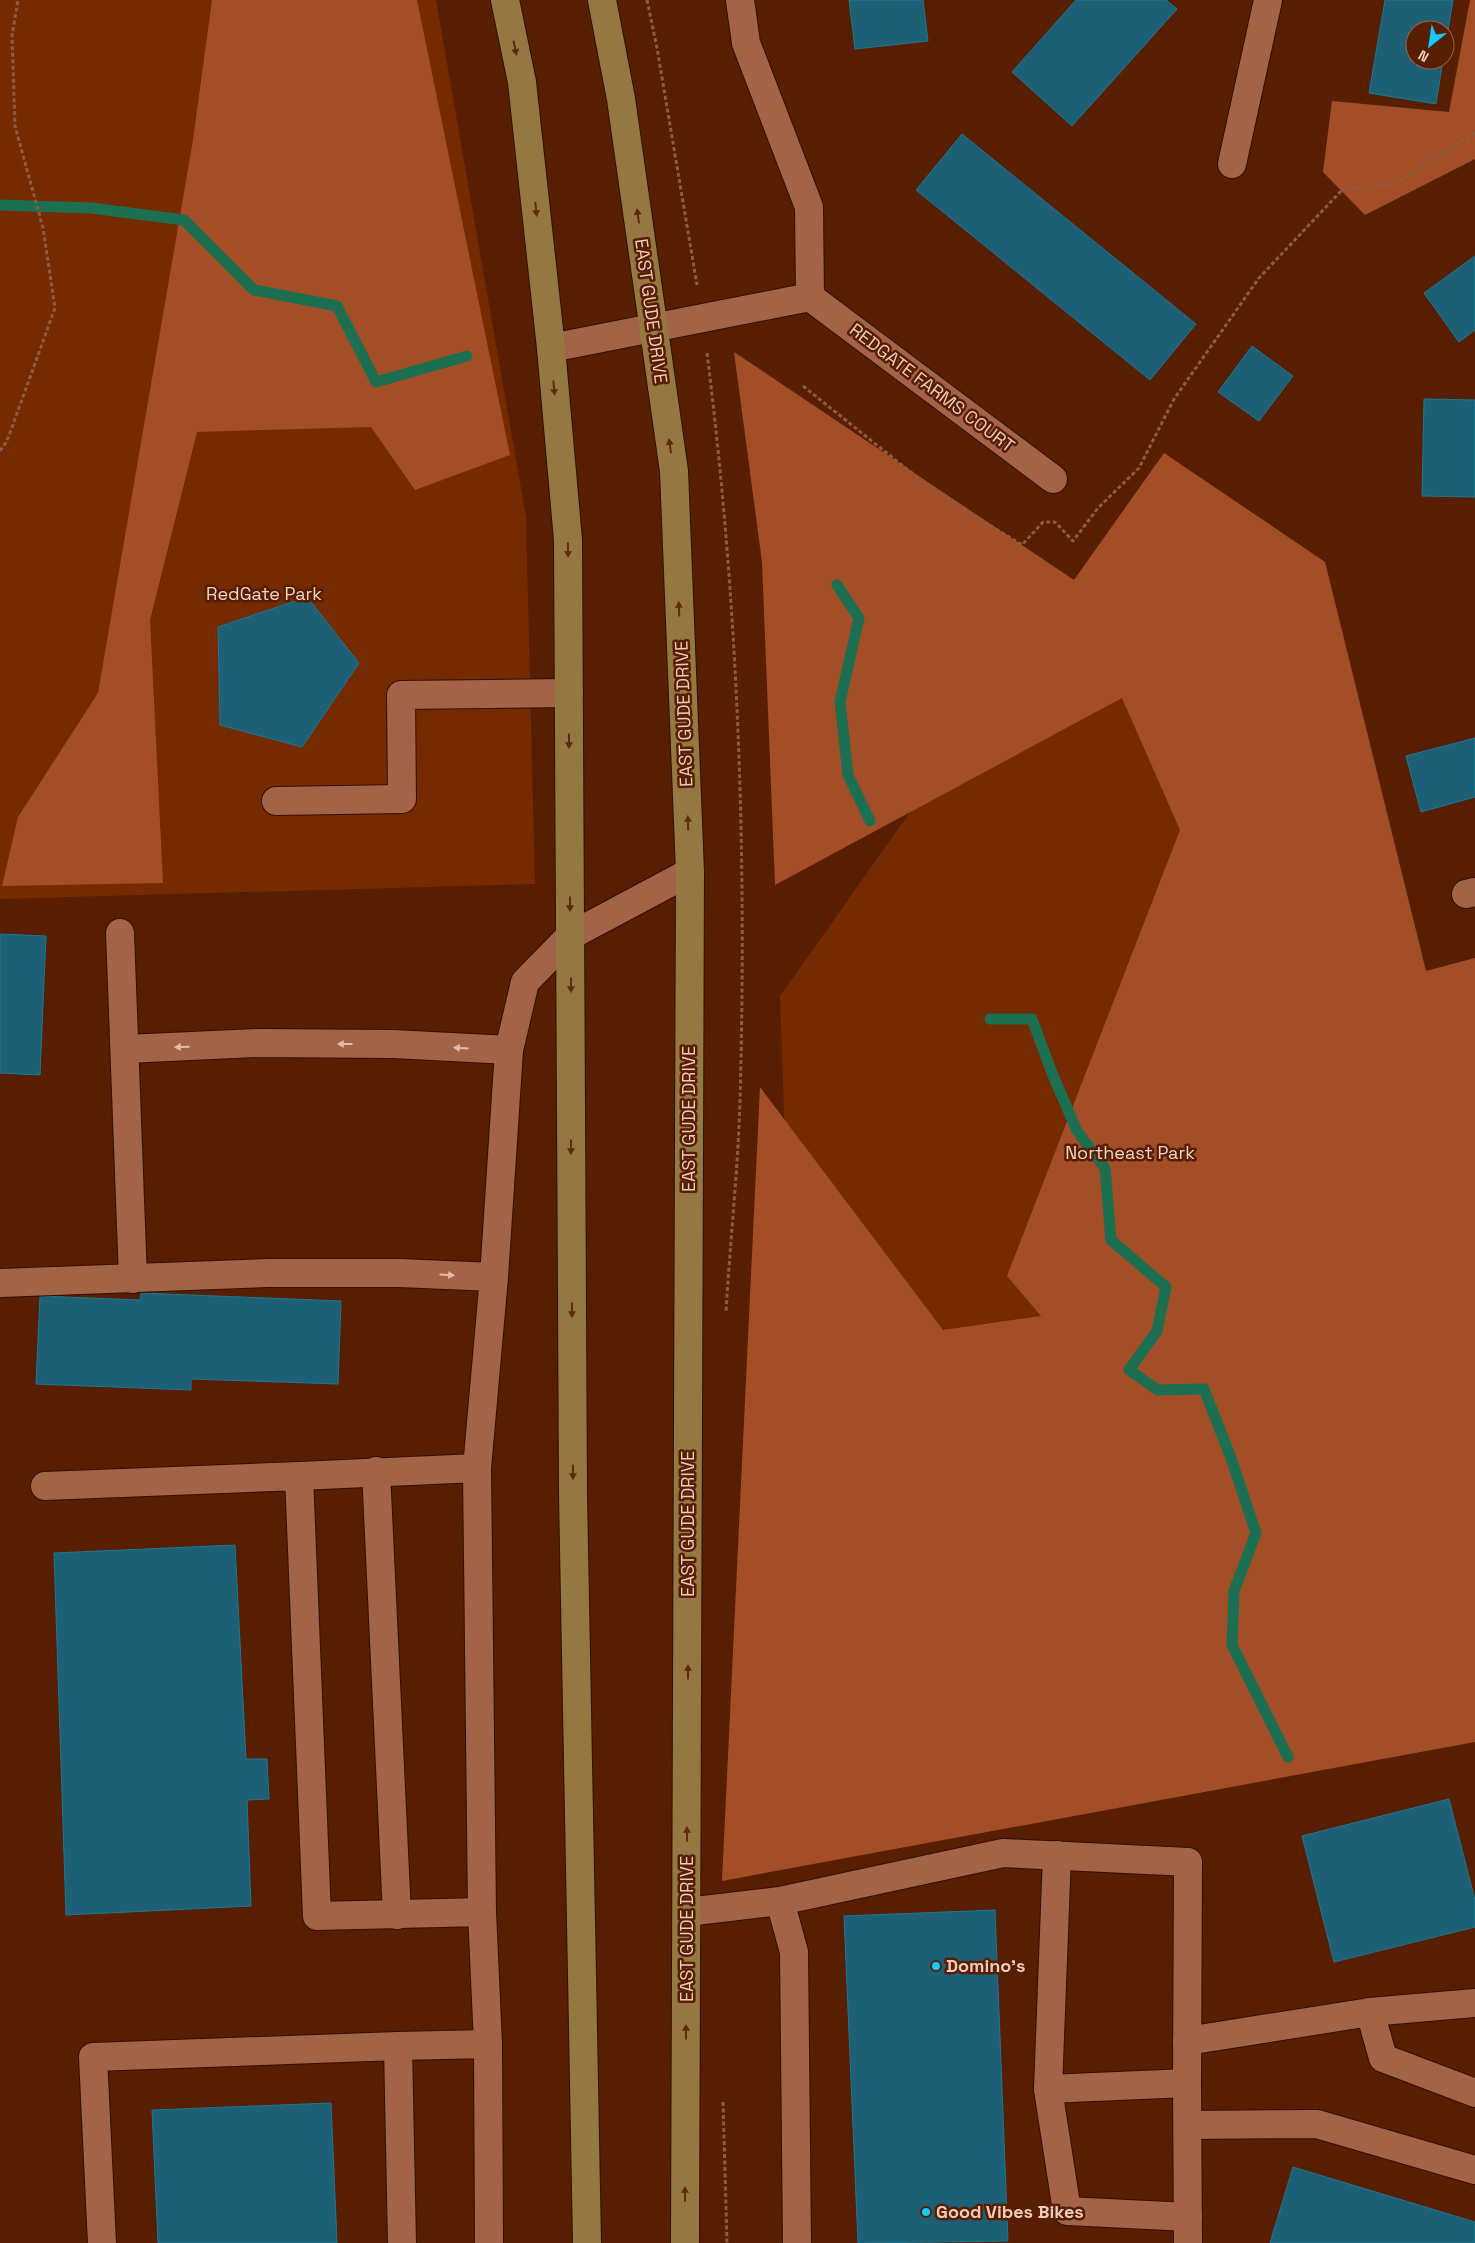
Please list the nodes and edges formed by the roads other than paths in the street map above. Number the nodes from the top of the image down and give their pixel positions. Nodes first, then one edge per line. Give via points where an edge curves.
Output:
1 (505, 0) edge
2 (602, 0) edge
3 (740, 0) edge
4 (1268, 0) edge
5 (1232, 164) dead end
6 (810, 297) junction
7 (653, 328) junction
8 (551, 348) junction
9 (1053, 479) dead end
10 (569, 693) junction
11 (276, 800) dead end
12 (690, 872) junction
13 (120, 933) dead end
14 (570, 936) junction
15 (126, 1049) junction
16 (509, 1050) junction
17 (494, 1278) junction
18 (133, 1279) junction
19 (0, 1283) edge
20 (477, 1468) junction
21 (376, 1471) junction
22 (298, 1476) junction
23 (45, 1486) dead end
24 (1057, 1855) junction
25 (780, 1901) junction
26 (482, 1912) junction
27 (687, 1912) junction
28 (397, 1915) junction
29 (1475, 2003) edge
30 (1370, 2012) junction
31 (1187, 2041) junction
32 (488, 2044) junction
33 (398, 2046) junction
34 (1187, 2083) junction
35 (1048, 2089) junction
36 (1475, 2092) edge
37 (1188, 2125) junction
38 (1475, 2170) edge
39 (1188, 2230) edge
40 (102, 2243) edge
41 (402, 2243) edge
42 (489, 2243) edge
43 (587, 2243) edge
44 (685, 2243) edge
45 (797, 2243) edge

1 -> 8 main road via 522,82
7 -> 2 main road, EAST GUDE DRIVE via 621,98
3 - 6 street via 746,43 809,207
4 - 5 street
6 - 7 street
6 - 9 street, REDGATE FARMS COURT
7 - 8 street
12 -> 7 main road, EAST GUDE DRIVE via 674,471
8 -> 10 main road via 568,540
10 - 11 street via 401,695 402,798
10 -> 14 main road
12 - 14 street
27 -> 12 main road, EAST GUDE DRIVE
13 - 15 street
14 - 16 street via 525,982
14 -> 43 main road via 573,1494
16 -> 15 street via 393,1044 258,1043
15 - 18 street
16 - 17 street
18 -> 17 street via 268,1273 399,1273
17 - 20 street
18 - 19 street
20 - 21 street
20 - 26 street
21 - 22 street
21 - 28 street
22 - 23 street
22 - 28 street via 317,1916
24 - 25 street via 1003,1853
24 - 31 street via 1188,1862
24 - 35 street
25 - 27 street
25 - 45 street via 794,1952
26 - 28 street
26 - 32 street
44 -> 27 main road, EAST GUDE DRIVE
29 - 30 street
30 - 31 street
30 - 36 street via 1383,2058
31 - 34 street
32 - 33 street
32 - 42 street
33 - 40 street via 93,2057
33 - 41 street
34 - 35 street
34 - 37 street
35 - 39 street via 1067,2211
37 - 38 street via 1317,2124
37 - 39 street

